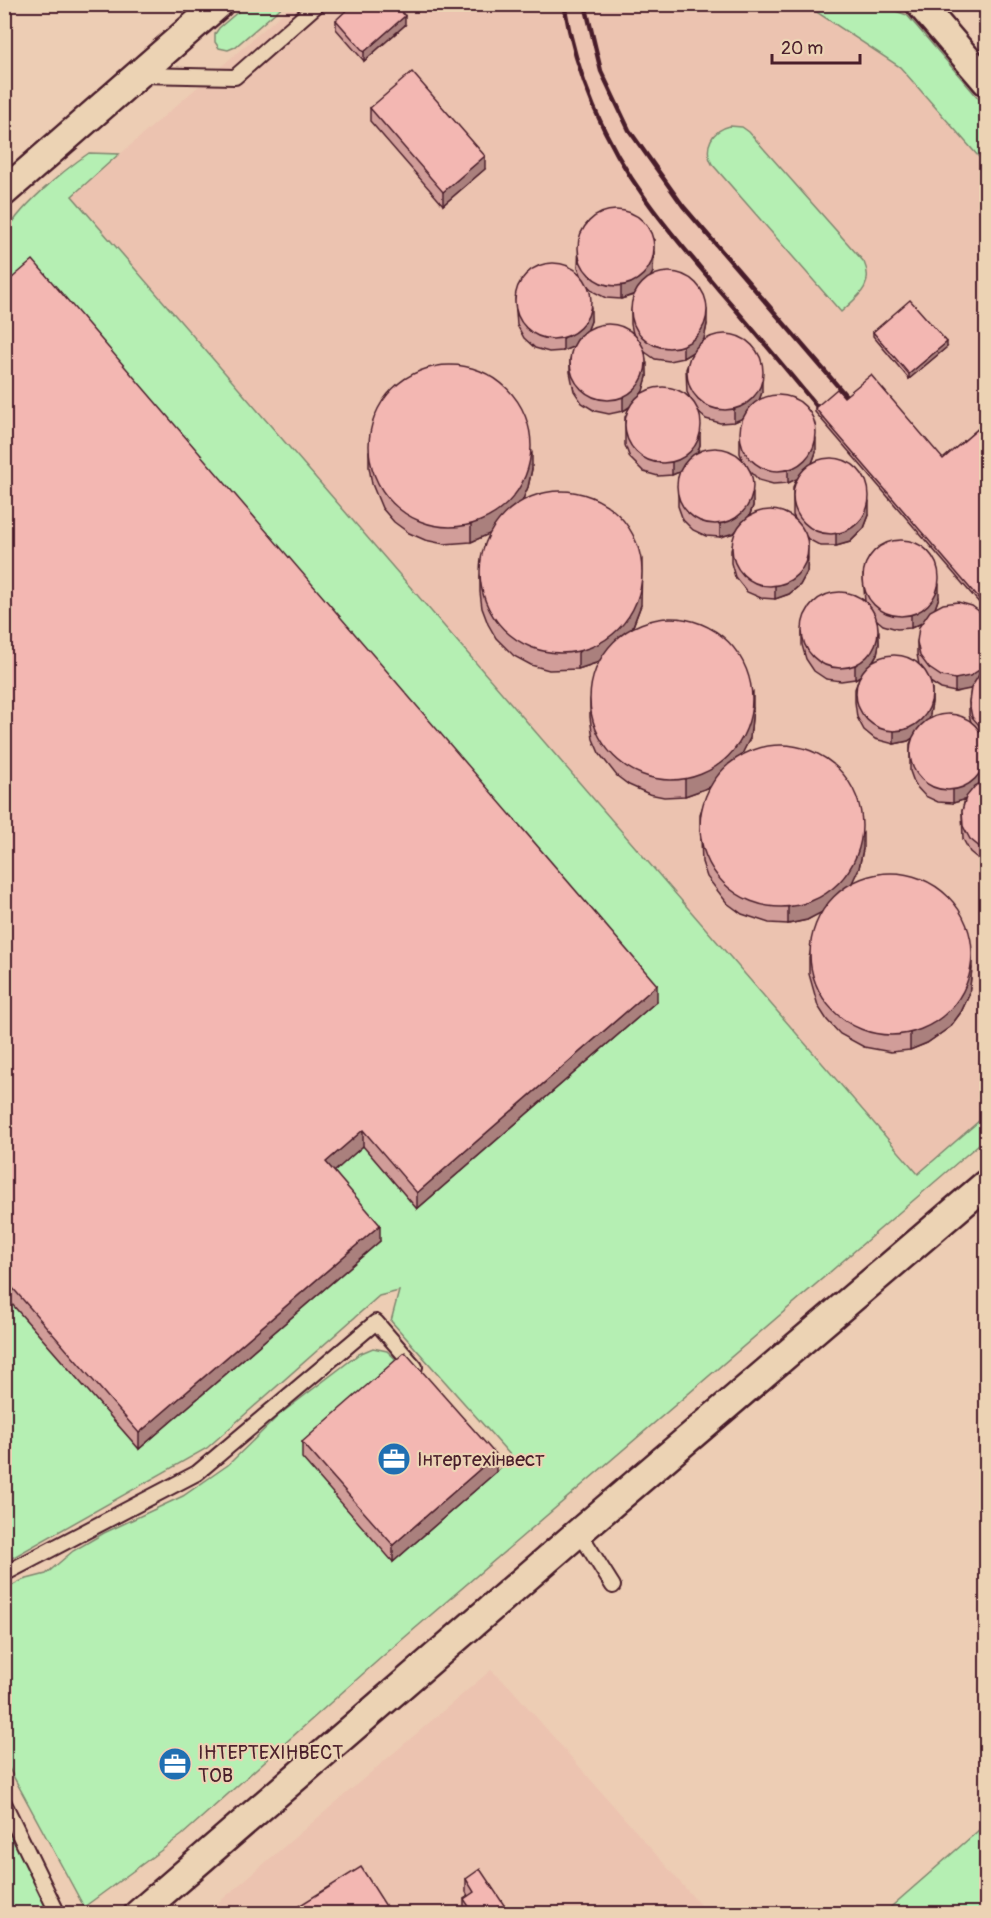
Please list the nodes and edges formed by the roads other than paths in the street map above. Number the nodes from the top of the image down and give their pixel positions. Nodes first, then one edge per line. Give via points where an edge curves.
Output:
1 (219, 4) edge
2 (318, 4) edge
3 (920, 4) edge
4 (138, 75) junction
5 (987, 81) edge
6 (4, 192) edge
7 (987, 1184) edge
8 (423, 1376) edge
9 (579, 1532) junction
10 (4, 1574) edge
11 (614, 1586) dead end
12 (4, 1803) edge
13 (58, 1914) edge
14 (138, 1914) edge

1 - 4 street
2 - 4 lane via 235,77
3 - 5 street
4 - 6 street
7 - 9 street
8 - 10 lane via 376,1322 197,1473
9 - 11 lane
9 - 14 street
12 - 13 lane

